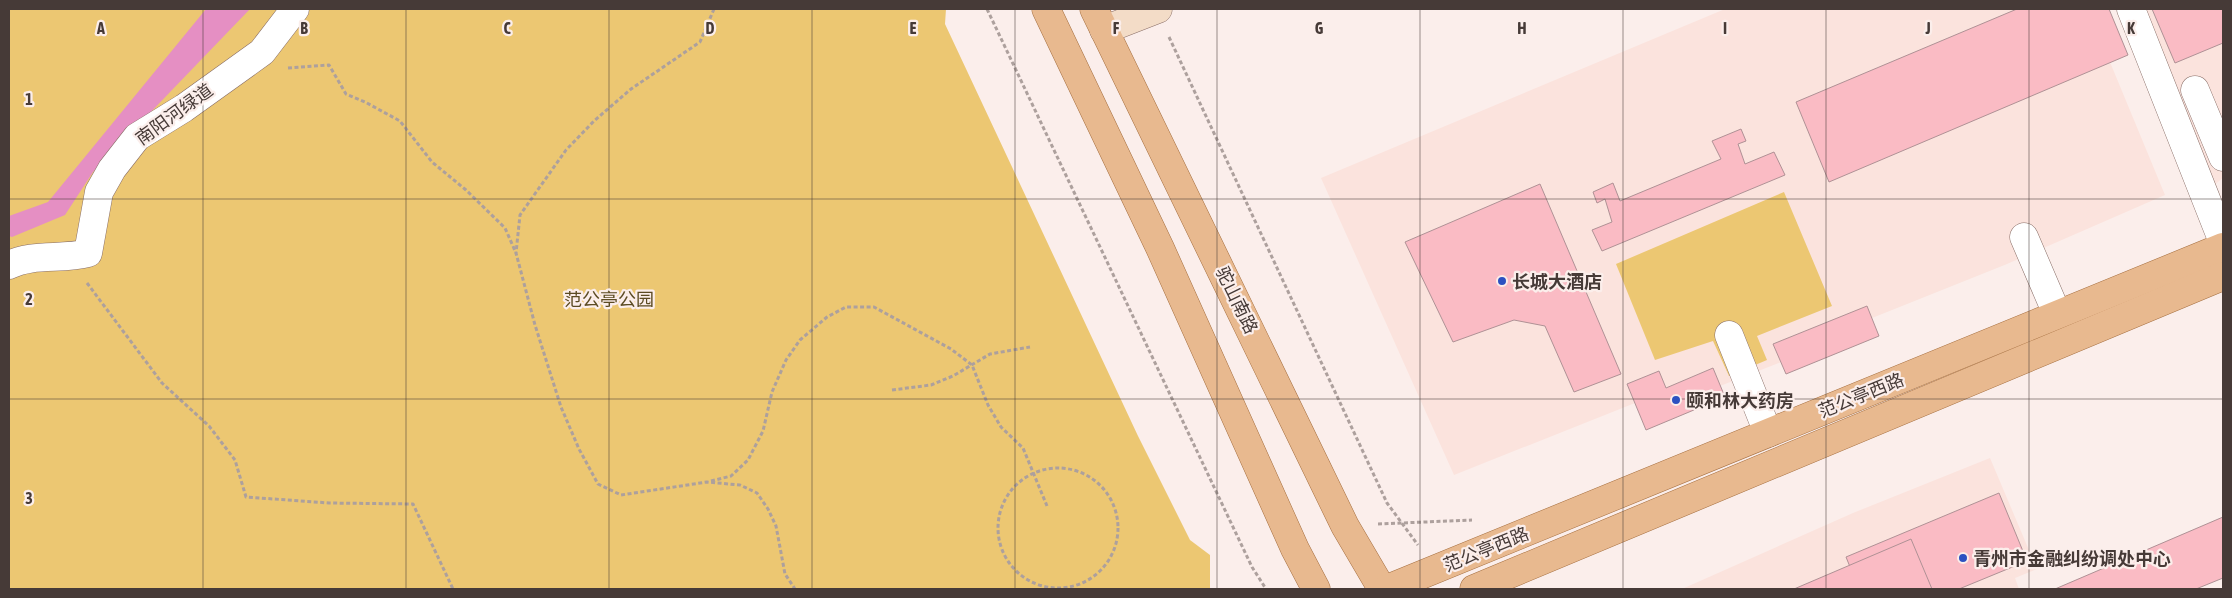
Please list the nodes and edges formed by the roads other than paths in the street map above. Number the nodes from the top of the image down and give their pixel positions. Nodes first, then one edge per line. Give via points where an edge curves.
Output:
1 (296, 9) edge
2 (1046, 9) edge
3 (1157, 9) edge
4 (2130, 9) edge
5 (1099, 19) edge
6 (2195, 90) dead end
7 (2223, 157) edge
8 (2024, 237) dead end
9 (2223, 242) edge
10 (2223, 247) edge
11 (9, 265) edge
12 (2223, 276) edge
13 (2057, 314) junction
14 (1729, 336) dead end
15 (1768, 433) junction
16 (1316, 589) edge
17 (1382, 589) edge
18 (1387, 589) edge
19 (1474, 589) edge

1 - 11 street, 南阳河绿道 via 262,52 137,137 98,192 88,253 72,258 20,259
2 - 16 main road
3 - 5 street
4 - 9 street
5 - 17 main road, 驼山南路 via 1345,526
6 - 7 street
8 - 13 street
10 - 13 main road, 范公亭西路
12 - 19 main road, 范公亭西路
13 - 15 main road, 范公亭西路
14 - 15 street
15 - 18 main road, 范公亭西路

